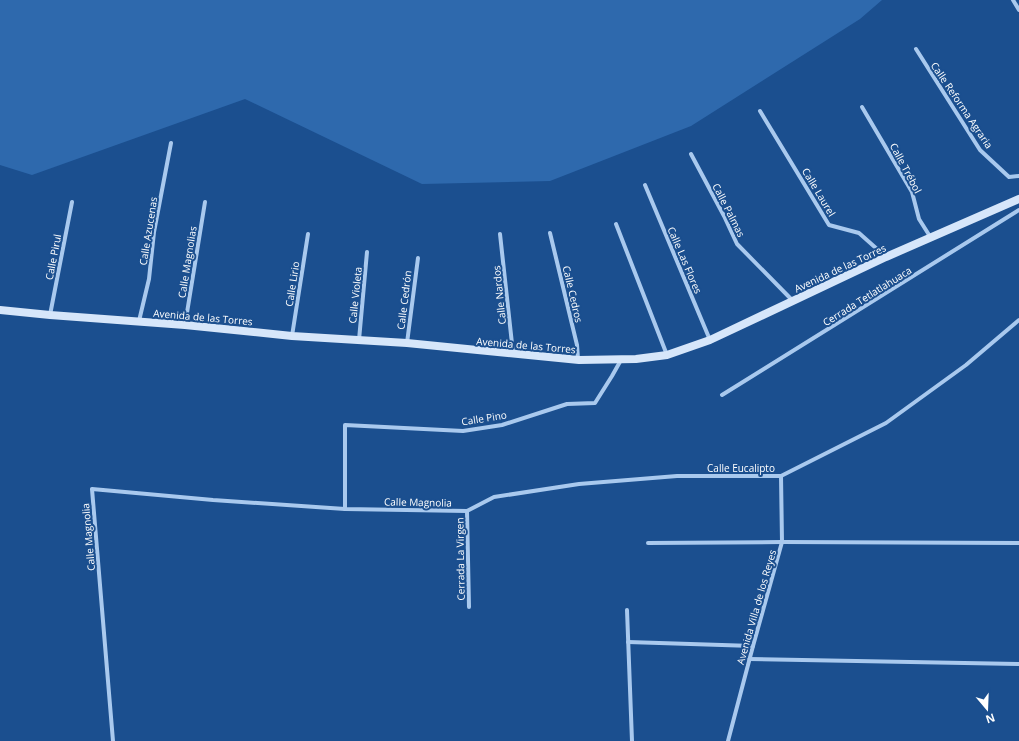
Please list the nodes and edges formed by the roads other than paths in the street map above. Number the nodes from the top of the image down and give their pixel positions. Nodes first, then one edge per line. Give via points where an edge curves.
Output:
1 (1013, 0) edge
2 (1019, 10) edge
3 (916, 49) dead end
4 (862, 107) dead end
5 (760, 111) dead end
6 (171, 143) dead end
7 (691, 154) dead end
8 (1019, 176) edge
9 (645, 185) dead end
10 (1019, 200) edge
11 (72, 202) dead end
12 (204, 202) dead end
13 (1019, 210) edge
14 (616, 224) dead end
15 (550, 233) dead end
16 (308, 234) dead end
17 (500, 234) dead end
18 (931, 238) junction
19 (367, 252) dead end
20 (886, 257) junction
21 (418, 258) dead end
22 (793, 301) junction
23 (0, 310) edge
24 (50, 316) junction
25 (1019, 320) edge
26 (139, 322) junction
27 (186, 325) junction
28 (292, 336) junction
29 (359, 340) junction
30 (710, 340) junction
31 (407, 343) junction
32 (513, 354) junction
33 (667, 355) junction
34 (578, 360) junction
35 (621, 360) junction
36 (722, 395) dead end
37 (781, 476) junction
38 (345, 509) junction
39 (467, 511) junction
40 (782, 542) junction
41 (648, 543) dead end
42 (1019, 543) edge
43 (469, 607) dead end
44 (627, 610) dead end
45 (628, 642) junction
46 (753, 646) junction
47 (749, 660) junction
48 (1019, 664) edge
49 (113, 741) edge
50 (632, 741) edge
51 (728, 741) edge

1 - 2 street
3 - 8 street, Calle Reforma Agraria via 980,150 1009,177
4 - 18 street, Calle Trébol via 912,192 919,219
5 - 20 street, Calle Laurel via 829,225 859,233
6 - 26 street, Calle Azucenas via 154,232 149,279
7 - 22 street, Calle Palmas via 737,244
9 - 30 street, Calle Las Flores
10 - 18 main road, Avenida de las Torres
11 - 24 street, Calle Pirul
12 - 27 street, Calle Magnolias
13 - 36 street, Cerrada Tetlatlahuaca
14 - 33 street
15 - 34 street, Calle Cedros via 577,345
16 - 28 street, Calle Lirio
17 - 32 street, Calle Nardos
18 - 20 main road, Avenida de las Torres
19 - 29 street, Calle Violeta
20 - 22 main road, Avenida de las Torres
21 - 31 street, Calle Cedrón
22 - 30 main road, Avenida de las Torres
23 - 24 main road, Avenida de las Torres
24 - 26 main road, Avenida de las Torres
25 - 37 street, Calle Eucalipto via 966,365 886,423
26 - 27 main road, Avenida de las Torres
27 - 28 main road, Avenida de las Torres
28 - 29 main road, Avenida de las Torres
29 - 31 main road, Avenida de las Torres
30 - 33 main road, Avenida de las Torres
31 - 32 main road, Avenida de las Torres
32 - 34 main road, Avenida de las Torres
33 - 35 main road, Avenida de las Torres
34 - 35 main road, Avenida de las Torres
35 - 38 street, Calle Pino via 595,403 567,404 502,425 463,431 345,425
37 - 39 street, Calle Eucalipto via 677,476 579,484 494,497
37 - 40 street, Avenida Villa de los Reyes
38 - 39 street, Calle Magnolia
38 - 49 street, Calle Magnolia via 92,489
39 - 43 street, Cerrada La Virgen
40 - 41 street
40 - 42 street
40 - 46 street, Avenida Villa de los Reyes
44 - 45 street
45 - 46 street
45 - 50 street
46 - 47 street, Avenida Villa de los Reyes
47 - 48 street
47 - 51 street, Avenida Villa de los Reyes

